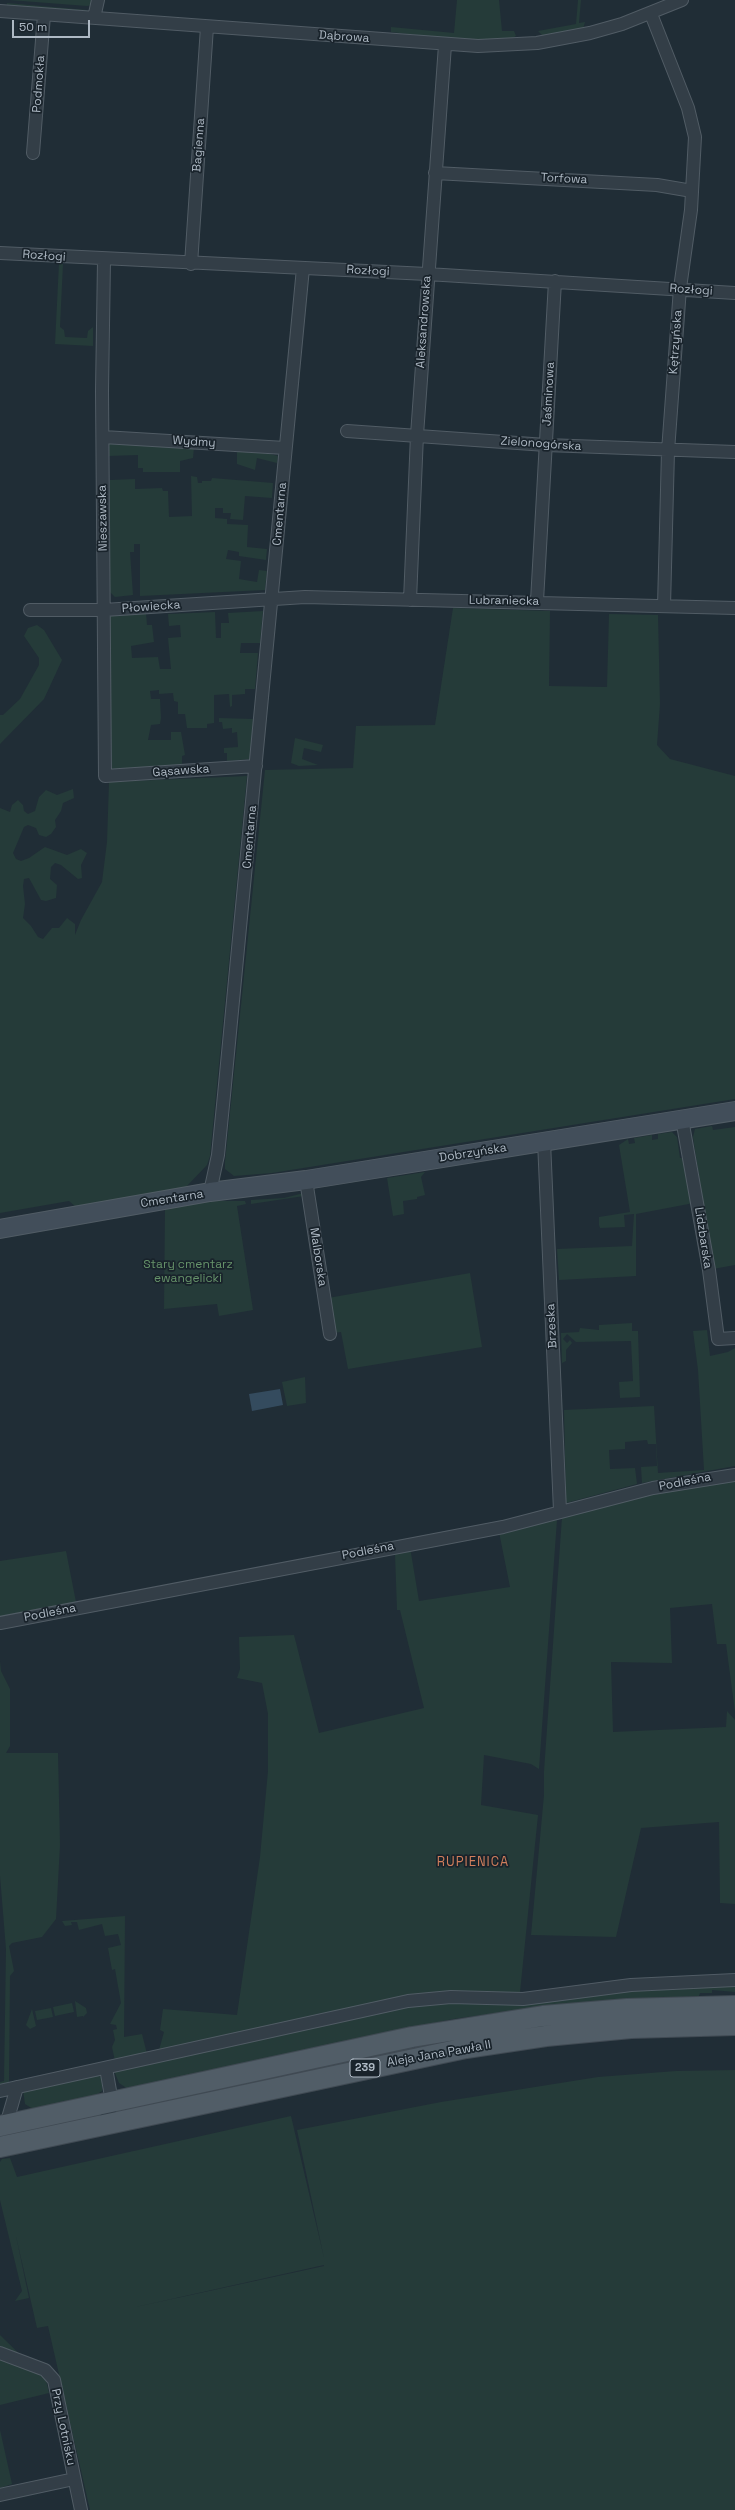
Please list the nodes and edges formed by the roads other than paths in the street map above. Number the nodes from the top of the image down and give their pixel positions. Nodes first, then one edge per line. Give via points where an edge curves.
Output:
1 (98, 0) edge
2 (682, 0) edge
3 (0, 11) edge
4 (651, 14) junction
5 (44, 15) junction
6 (94, 18) junction
7 (207, 27) junction
8 (445, 45) junction
9 (34, 153) dead end
10 (436, 174) junction
11 (692, 191) junction
12 (0, 253) edge
13 (104, 260) junction
14 (191, 264) junction
15 (303, 268) junction
16 (427, 274) junction
17 (555, 281) junction
18 (680, 288) junction
19 (735, 293) edge
20 (347, 431) dead end
21 (417, 435) junction
22 (103, 437) junction
23 (546, 446) junction
24 (285, 448) junction
25 (668, 451) junction
26 (735, 452) edge
27 (272, 599) junction
28 (410, 600) junction
29 (537, 602) junction
30 (664, 606) junction
31 (735, 608) edge
32 (30, 610) dead end
33 (104, 610) junction
34 (256, 766) junction
35 (105, 776) joint
36 (735, 1111) edge
37 (682, 1119) junction
38 (544, 1141) junction
39 (306, 1180) junction
40 (210, 1192) junction
41 (0, 1229) edge
42 (330, 1334) dead end
43 (735, 1338) edge
44 (735, 1475) edge
45 (560, 1511) junction
46 (0, 1623) edge
47 (735, 1980) edge
48 (735, 2006) edge
49 (735, 2024) edge
50 (106, 2068) junction
51 (17, 2087) junction
52 (0, 2091) edge
53 (112, 2102) junction
54 (100, 2125) junction
55 (3, 2126) edge
56 (0, 2147) edge
57 (0, 2353) edge
58 (74, 2479) junction
59 (0, 2495) edge
60 (81, 2510) edge

1 - 6 street
2 - 4 street, Dąbrowa
3 - 5 street, Dąbrowa
4 - 8 street, Dąbrowa via 590,33 537,43
4 - 11 street, Kętrzyńska via 688,108 694,137
5 - 6 street, Dąbrowa
5 - 9 street, Podmokła
6 - 7 street, Dąbrowa
7 - 8 street, Dąbrowa
7 - 14 street, Bagienna
8 - 10 street, Aleksandrowska
10 - 11 street, Torfowa via 657,185
10 - 16 street, Aleksandrowska
11 - 18 street, Kętrzyńska
12 - 13 street, Rozłogi
13 - 14 street, Rozłogi
13 - 22 street, Nieszawska
14 - 15 street, Rozłogi
15 - 16 street, Rozłogi
15 - 24 street, Cmentarna
16 - 17 street, Rozłogi
16 - 21 street, Aleksandrowska
17 - 18 street, Rozłogi
17 - 23 street, Jaśminowa
18 - 19 street, Rozłogi
18 - 25 street, Kętrzyńska
20 - 21 street, Zielonogórska
21 - 23 street, Zielonogórska
21 - 28 street, Aleksandrowska
22 - 24 street, Wydmy
22 - 33 street, Nieszawska
23 - 25 street, Zielonogórska
23 - 29 street, Jaśminowa
24 - 27 street, Cmentarna
25 - 26 street, Zielonogórska
25 - 30 street, Kętrzyńska
27 - 28 street, Lubraniecka via 305,597
27 - 33 street, Płowiecka
27 - 34 street, Cmentarna
28 - 29 street, Lubraniecka
29 - 30 street, Lubraniecka
30 - 31 street, Lubraniecka
32 - 33 street, Płowiecka
33 - 35 street, Nieszawska
34 - 35 street, Gąsawska
34 - 40 street, Cmentarna via 218,1155
36 - 37 street, Dobrzyńska
37 - 38 street, Dobrzyńska
37 - 43 street, Lidzbarska via 708,1263 718,1339
38 - 39 street, Dobrzyńska
38 - 45 street, Brzeska
39 - 40 street, Dobrzyńska
39 - 42 street, Malborska
40 - 41 street, Cmentarna
44 - 45 street, Podleśna via 688,1481
45 - 46 street, Podleśna via 503,1526
47 - 50 street via 631,1985 522,1999 451,1997 408,2001
48 - 53 main road, Aleja Jana Pawła II / 239 via 627,2009 543,2016 412,2037
49 - 54 main road, Aleja Jana Pawła II / 239 via 624,2029 546,2036 466,2048
50 - 51 street
50 - 53 street
51 - 52 street
51 - 55 street, Aleja Jana Pawła II
53 - 54 street via 109,2114
53 - 55 main road, Aleja Jana Pawła II / 239
54 - 56 main road, Aleja Jana Pawła II / 239
57 - 58 street, Przy Lotnisku via 45,2370 54,2380
58 - 59 street
58 - 60 street, Przy Lotnisku

